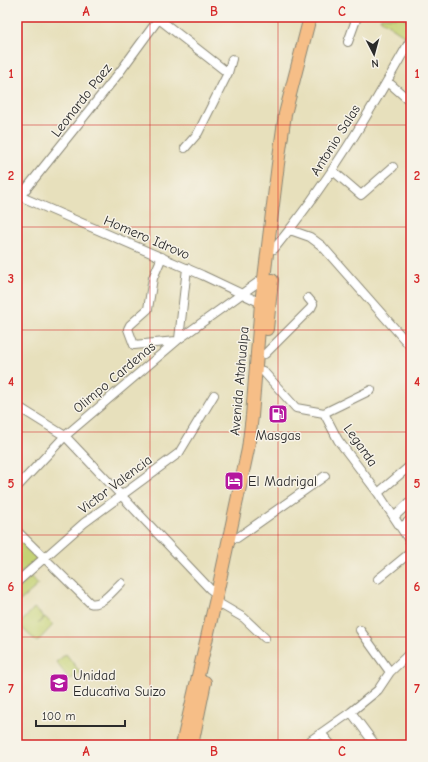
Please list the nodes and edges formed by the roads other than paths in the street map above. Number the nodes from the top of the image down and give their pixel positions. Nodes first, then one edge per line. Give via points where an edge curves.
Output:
1 (310, 17) edge
2 (317, 17) edge
3 (357, 17) edge
4 (407, 17) edge
5 (160, 18) edge
6 (411, 21) edge
7 (411, 39) edge
8 (348, 42) dead end
9 (232, 59) dead end
10 (228, 73) junction
11 (387, 81) junction
12 (411, 102) edge
13 (186, 148) dead end
14 (393, 167) dead end
15 (332, 170) junction
16 (18, 198) edge
17 (290, 230) junction
18 (274, 249) junction
19 (162, 257) junction
20 (187, 268) junction
21 (264, 278) junction
22 (242, 294) junction
23 (308, 298) dead end
24 (261, 303) junction
25 (177, 340) junction
26 (411, 347) edge
27 (264, 354) junction
28 (259, 370) junction
29 (371, 390) dead end
30 (214, 395) dead end
31 (17, 406) edge
32 (324, 413) junction
33 (65, 436) junction
34 (411, 465) edge
35 (325, 476) dead end
36 (17, 487) edge
37 (378, 493) junction
38 (121, 495) junction
39 (411, 501) edge
40 (394, 517) junction
41 (411, 519) edge
42 (401, 528) junction
43 (17, 531) edge
44 (238, 538) junction
45 (411, 543) edge
46 (411, 552) edge
47 (44, 557) junction
48 (378, 580) dead end
49 (17, 582) edge
50 (121, 583) dead end
51 (219, 599) junction
52 (360, 630) dead end
53 (265, 638) dead end
54 (411, 652) edge
55 (390, 672) junction
56 (351, 712) junction
57 (321, 733) junction
58 (374, 743) dead end
59 (182, 745) edge
60 (192, 745) edge
61 (304, 745) edge
62 (331, 745) edge

1 - 21 highway, Avenida Atahualpa via 285,114
2 - 18 highway, Avenida Atahualpa via 290,124
3 - 8 street
4 - 6 street
5 - 10 street
5 - 16 street, Leonardo Paez
7 - 11 street, Antonio Salas
9 - 10 street
10 - 13 street via 198,133
11 - 12 street
11 - 15 street, Antonio Salas
14 - 15 street via 361,195
15 - 17 street, Antonio Salas
16 - 19 street, Homero Idrovo
17 - 18 street, Antonio Salas
17 - 26 street via 310,237 322,246
18 - 27 highway, Avenida Atahualpa
19 - 20 street, Homero Idrovo
19 - 25 street via 153,278 148,309 128,329 134,345
20 - 22 street, Homero Idrovo
20 - 25 street
21 - 22 street, Olimpo Cardenas
21 - 24 highway, Avenida Atahualpa
22 - 24 street, Homero Idrovo
22 - 25 street, Olimpo Cardenas
23 - 27 street via 313,304 311,308
24 - 28 highway, Avenida Atahualpa
25 - 33 street, Olimpo Cardenas
27 - 28 highway, Avenida Atahualpa
28 - 32 street via 296,408
28 - 44 highway, Avenida Atahualpa via 256,432
28 - 51 highway, Avenida Atahualpa via 248,449
29 - 32 street
30 - 38 street, Victor Valencia via 179,453
31 - 33 street
32 - 37 street, Legarda via 344,448
33 - 36 street, Olimpo Cardenas
33 - 38 street
34 - 37 street
35 - 44 street
37 - 40 street, Legarda
38 - 47 street, Victor Valencia
38 - 51 street
39 - 40 street
40 - 42 street, Legarda
41 - 42 street
42 - 45 street, Legarda
43 - 47 street
44 - 51 highway, Avenida Atahualpa
46 - 48 street
47 - 49 street, Victor Valencia
47 - 50 street via 94,605
51 - 53 street
51 - 59 highway, Avenida Atahualpa
51 - 60 highway, Avenida Atahualpa
52 - 55 street
54 - 55 street
55 - 56 street via 378,690
56 - 57 street
56 - 58 street
57 - 61 street
57 - 62 street

